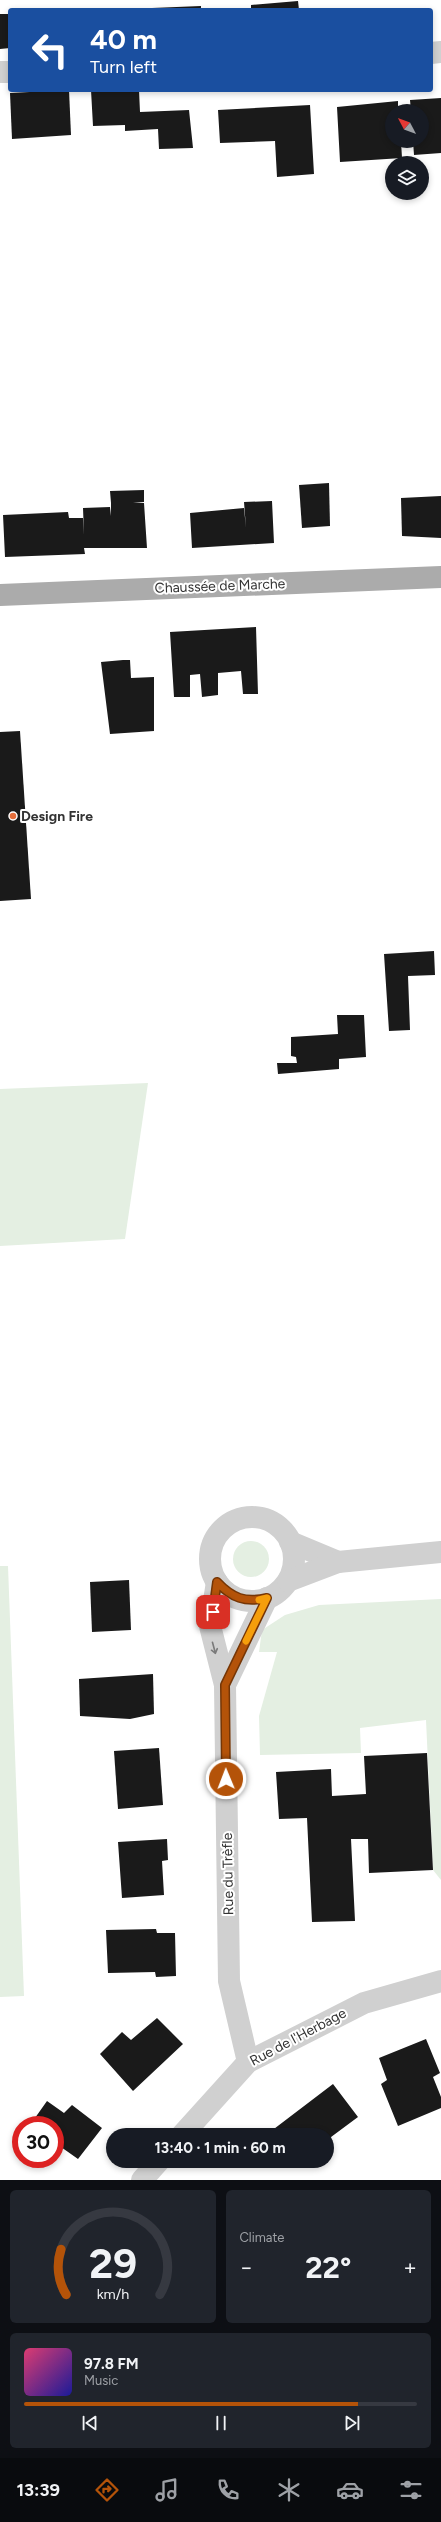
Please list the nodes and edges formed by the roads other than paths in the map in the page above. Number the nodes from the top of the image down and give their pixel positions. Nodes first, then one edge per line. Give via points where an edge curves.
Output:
1 (441, 577) edge
2 (0, 595) edge
3 (290, 1542) junction
4 (441, 1552) edge
5 (338, 1562) junction
6 (217, 1582) junction
7 (288, 1582) junction
8 (267, 1598) junction
9 (225, 1685) junction
10 (441, 1981) edge
11 (248, 2062) junction
12 (188, 2128) edge
13 (153, 2168) edge
14 (142, 2180) edge

1 - 2 main road, Chaussée de Marche
3 - 5 street
3 - 6 street via 283,1531 273,1523 260,1518 246,1518 234,1522 214,1540 210,1554 211,1569
3 - 7 street via 294,1562
4 - 5 street
5 - 7 street
6 - 8 street via 227,1593 240,1599 253,1601
6 -> 9 street, Rue du Trèfle via 210,1626
7 - 8 street
8 - 9 street, Rue du Trèfle
9 - 11 street, Rue du Trèfle via 229,1981
10 - 11 street, Rue de l'Herbage via 364,2003
11 - 12 street, Rue de l'Herbage
13 - 14 street

